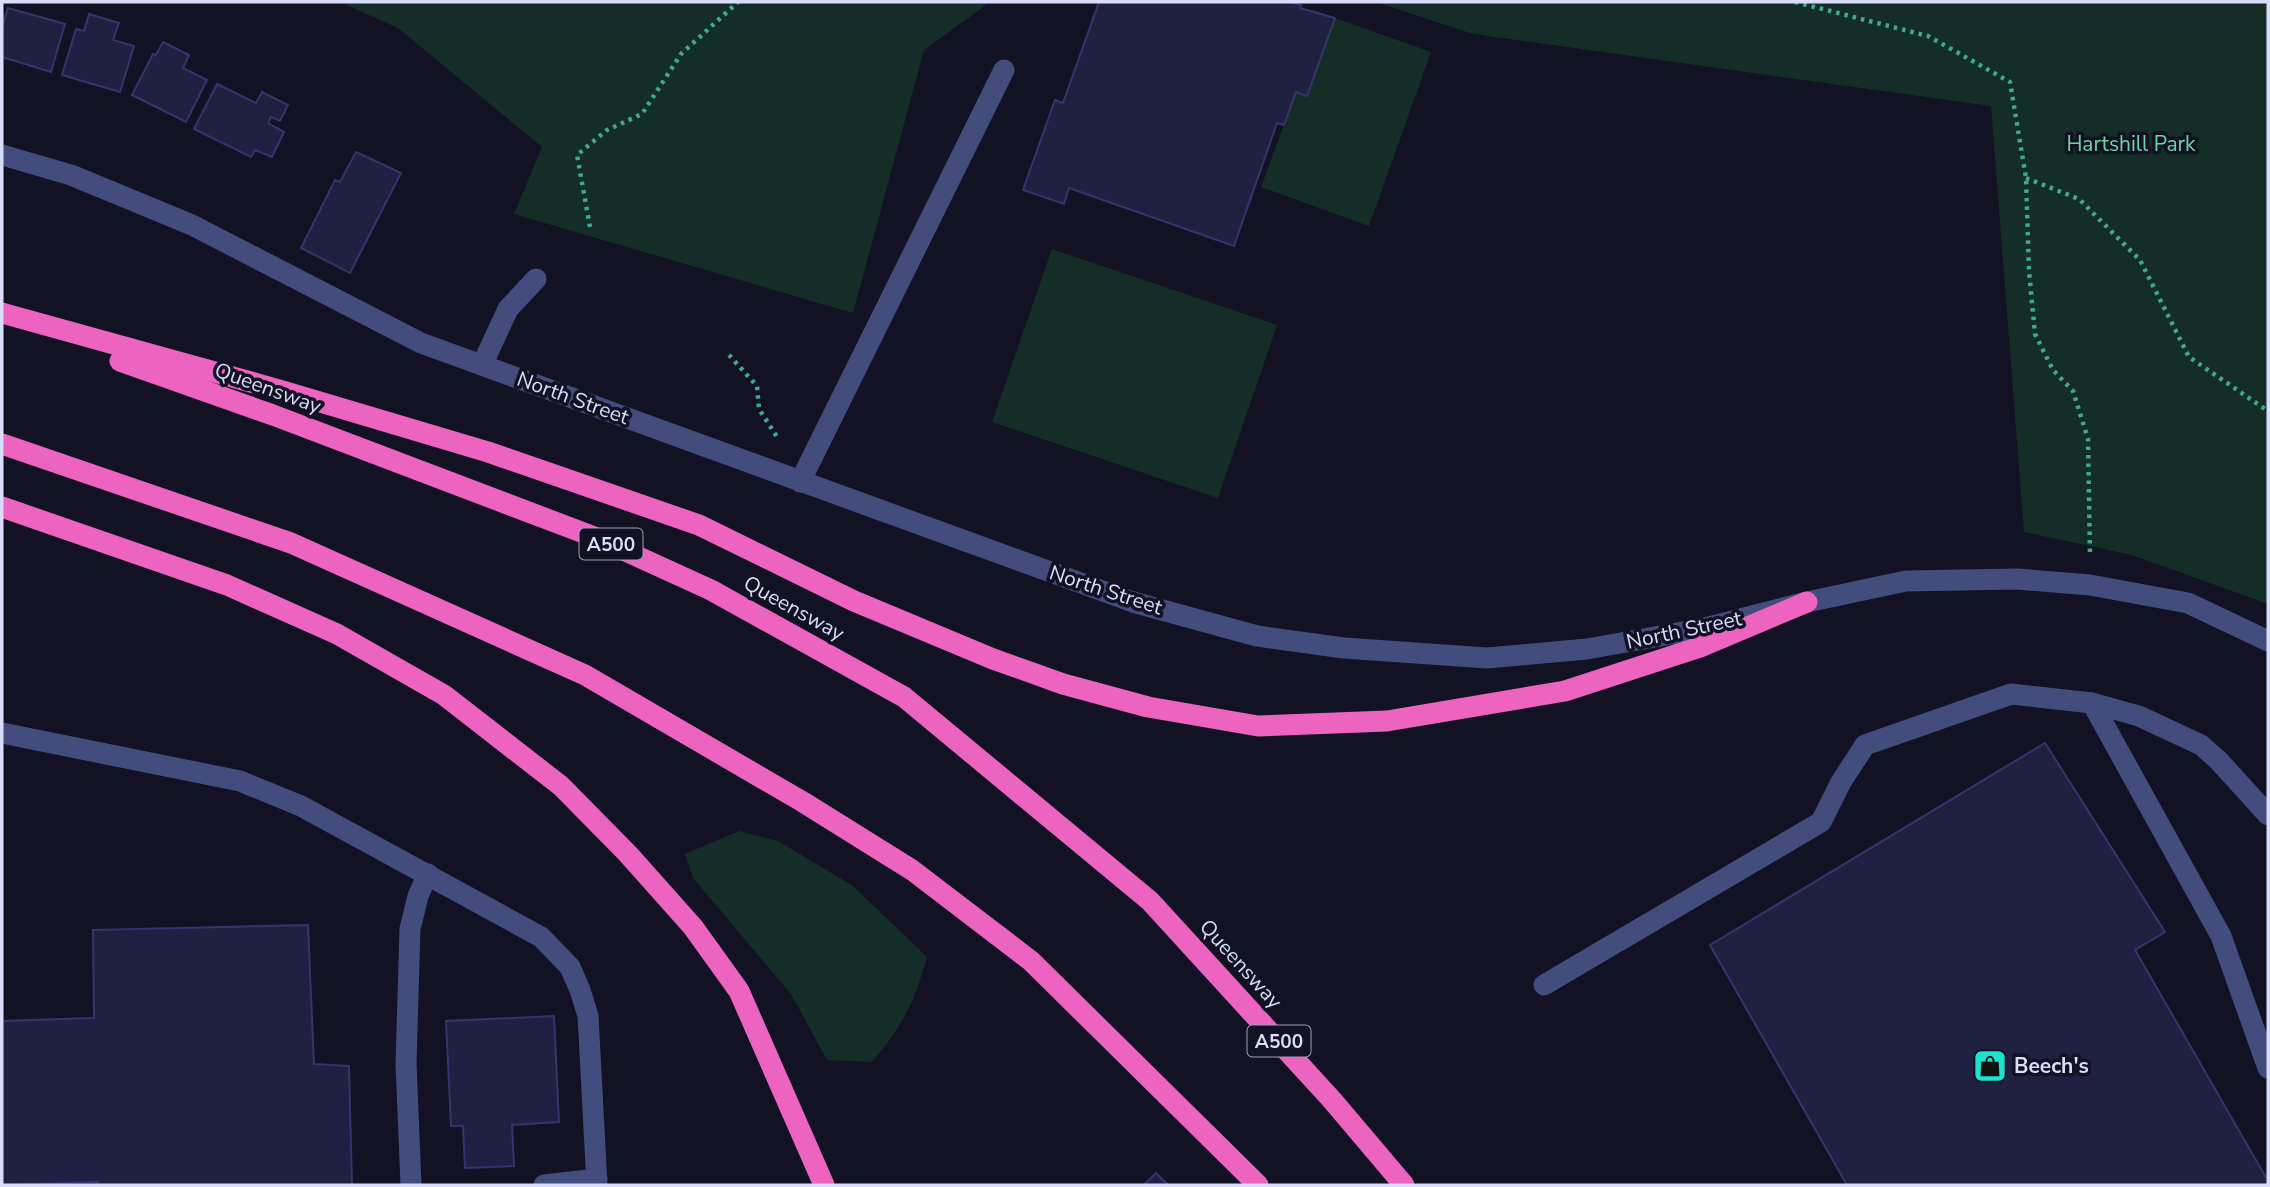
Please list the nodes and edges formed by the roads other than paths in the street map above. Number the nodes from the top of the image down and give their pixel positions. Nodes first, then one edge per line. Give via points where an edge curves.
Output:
1 (1004, 70) dead end
2 (2, 155) edge
3 (536, 279) dead end
4 (2, 313) edge
5 (2, 319) edge
6 (482, 365) junction
7 (2, 444) edge
8 (800, 482) junction
9 (2, 507) edge
10 (1807, 602) junction
11 (2268, 642) edge
12 (2092, 703) junction
13 (2, 733) edge
14 (2268, 814) edge
15 (428, 874) junction
16 (1544, 985) dead end
17 (2268, 1068) edge
18 (597, 1182) edge
19 (411, 1185) edge
20 (544, 1185) edge
21 (824, 1185) edge
22 (1258, 1185) edge
23 (1404, 1185) edge

1 - 8 street
2 - 6 street, North Street via 71,175 192,225 421,343
3 - 6 street via 508,309
4 - 10 highway via 488,452 699,525 854,601 1063,684 1148,707 1258,726 1387,721 1565,691 1700,647
5 - 23 highway, Queensway / A500 via 273,415 597,538 711,590 904,697 1150,901
6 - 8 street, North Street
7 - 22 highway via 291,543 585,675 803,802 912,870 1031,961
8 - 10 street, North Street via 1133,601 1257,636 1344,648 1487,658 1587,649 1705,628
9 - 21 highway via 227,585 337,634 444,695 561,786 693,927 739,991
10 - 11 street, North Street via 1906,581 2017,579 2090,585 2188,603
12 - 14 street via 2139,716 2201,745
12 - 16 street via 2011,694 1865,746 1821,822
12 - 17 street via 2221,936
13 - 15 street via 240,781 301,806
15 - 18 street via 541,937 569,967 588,1016
15 - 19 street via 410,929 406,1063
18 - 20 street

